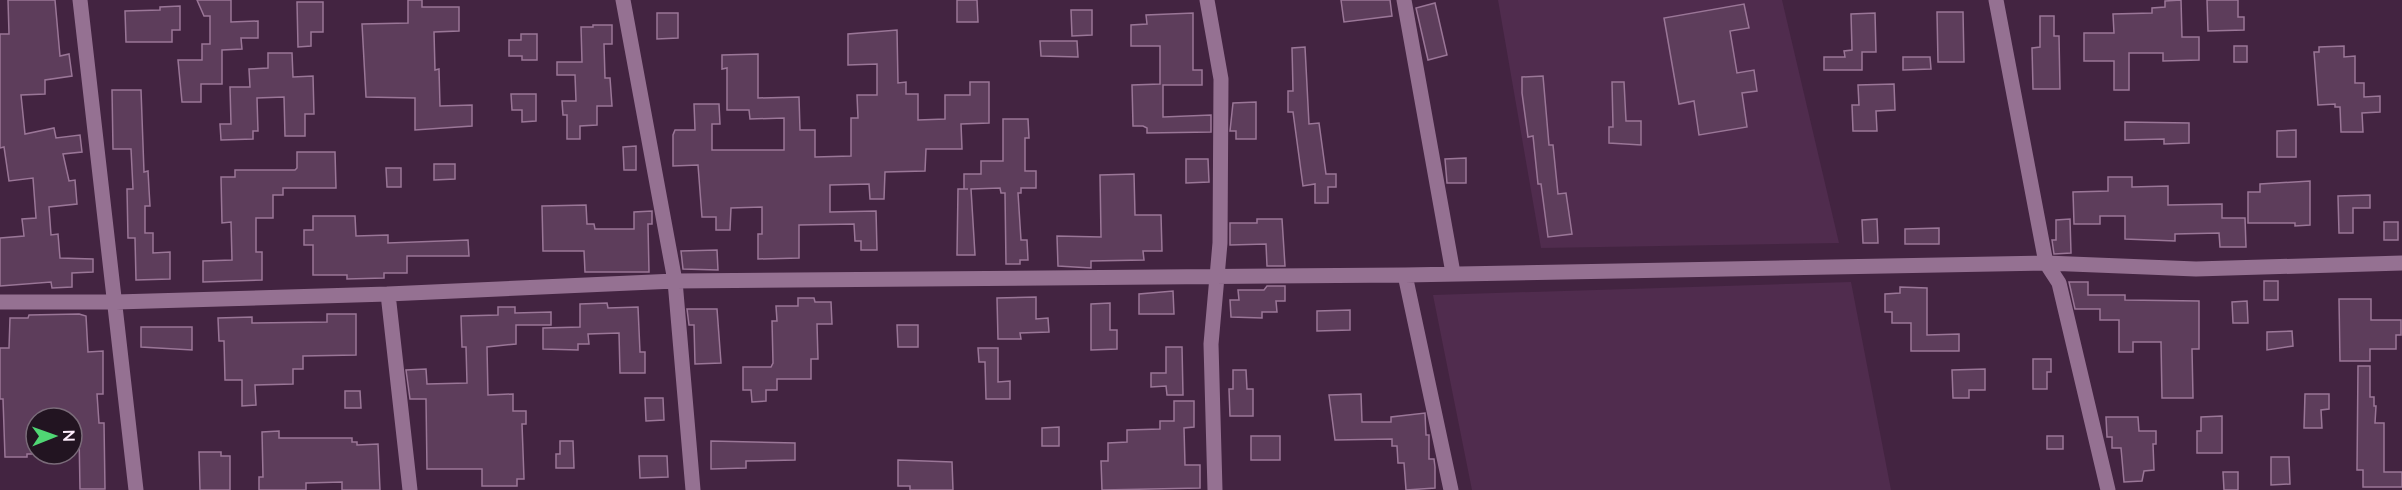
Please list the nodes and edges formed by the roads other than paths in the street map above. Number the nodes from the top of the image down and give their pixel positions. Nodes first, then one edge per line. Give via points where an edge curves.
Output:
1 (80, 0) edge
2 (623, 0) edge
3 (1207, 0) edge
4 (1404, 0) edge
5 (1996, 0) edge
6 (2046, 263) junction
7 (2402, 263) edge
8 (1453, 273) junction
9 (1405, 275) junction
10 (1217, 277) junction
11 (675, 281) junction
12 (387, 294) junction
13 (0, 302) edge
14 (116, 302) junction
15 (136, 490) edge
16 (410, 490) edge
17 (693, 490) edge
18 (1215, 490) edge
19 (1451, 490) edge
20 (2108, 490) edge

1 - 14 street
2 - 11 street
3 - 10 street via 1221,72
4 - 8 street
5 - 6 street
6 - 7 street via 2196,269
6 - 8 street
6 - 20 street via 2059,283
8 - 9 street
9 - 10 street
9 - 19 street
10 - 11 street
10 - 18 street via 1211,344
11 - 12 street
11 - 17 street
12 - 14 street
12 - 16 street
13 - 14 street
14 - 15 street

